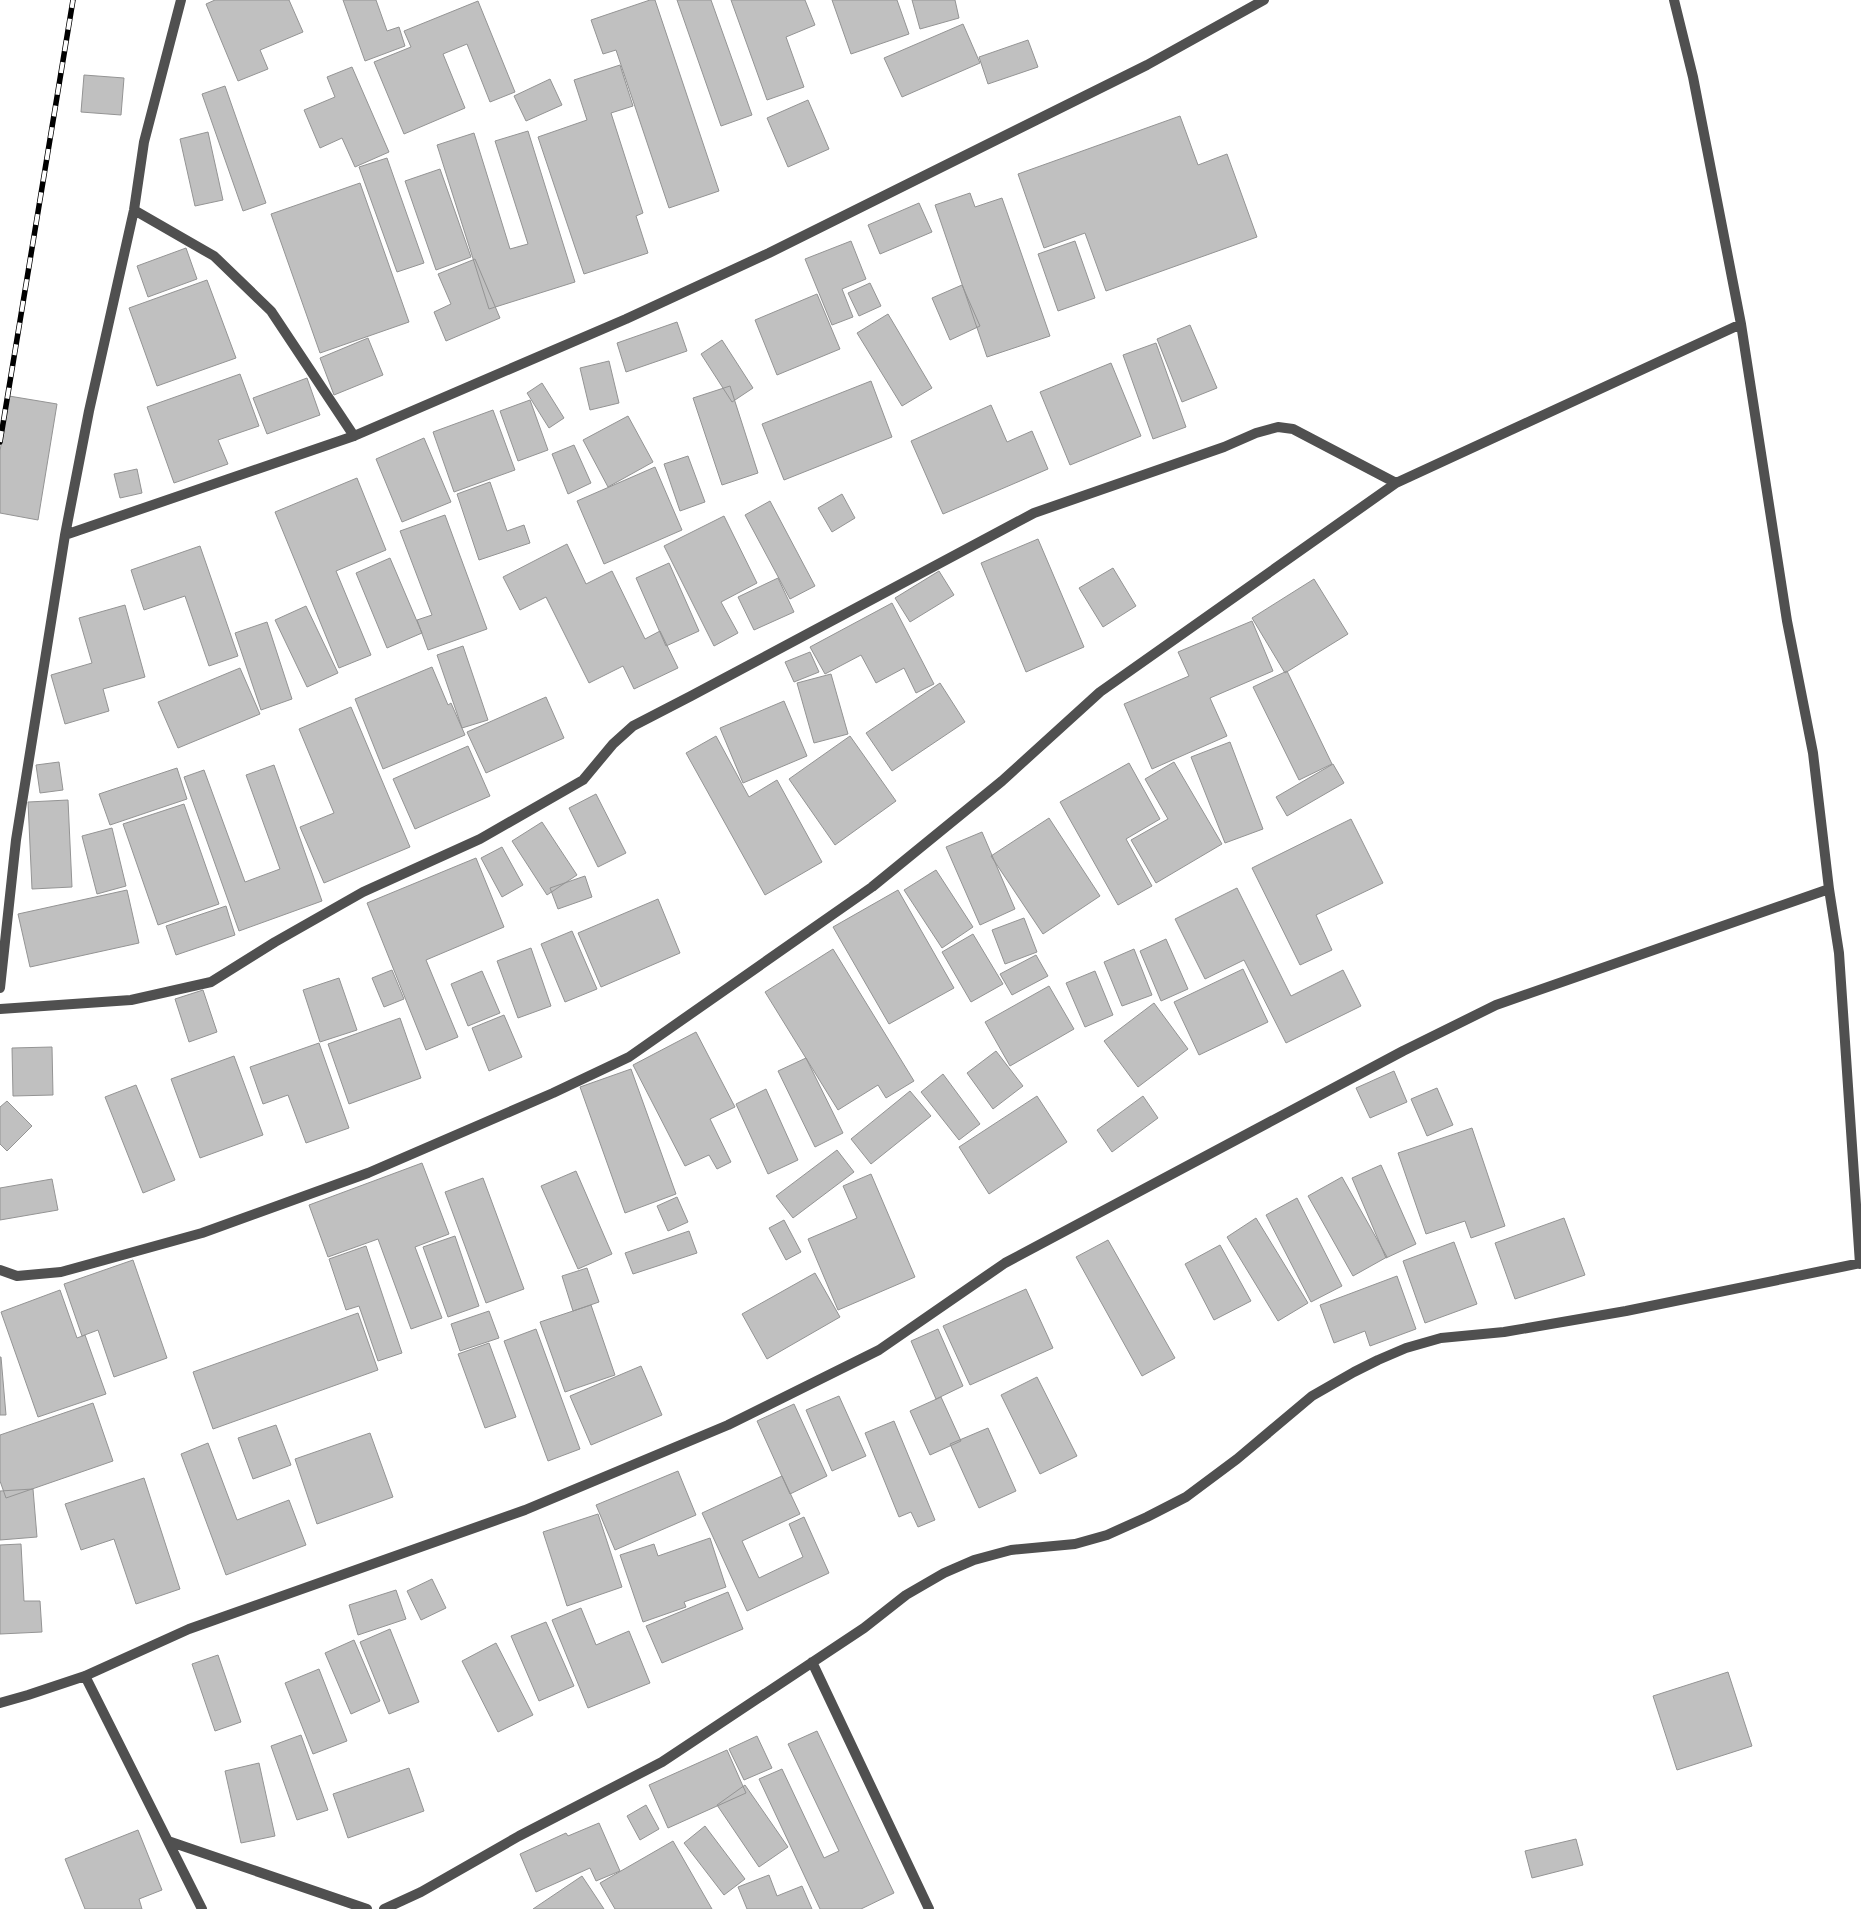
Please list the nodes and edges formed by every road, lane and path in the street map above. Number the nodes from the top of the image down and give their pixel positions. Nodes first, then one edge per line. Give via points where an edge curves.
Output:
1 (180, 0) edge
2 (1264, 0) edge
3 (1674, 0) edge
4 (134, 210) junction
5 (1741, 324) junction
6 (354, 436) junction
7 (1396, 483) junction
8 (65, 535) junction
9 (1829, 889) junction
10 (0, 988) edge
11 (0, 1009) edge
12 (1860, 1263) edge
13 (0, 1270) edge
14 (812, 1662) junction
15 (85, 1676) junction
16 (0, 1703) edge
17 (168, 1841) junction
18 (202, 1909) edge
19 (367, 1909) edge
20 (384, 1909) edge
21 (929, 1909) edge

1 - 4 street via 144,142
2 - 6 street via 1147,65 769,253 626,319
3 - 5 street via 1693,77
4 - 6 street via 214,256 271,311
4 - 8 street
5 - 7 street
5 - 9 street via 1787,621 1813,753
6 - 8 street
7 - 11 street via 1293,429 1278,427 1034,513 633,726 613,744 584,780 480,839 363,892 212,982 130,1000
7 - 13 street via 1100,692 1002,781 872,886 628,1057 368,1173 202,1233 61,1272 17,1276
8 - 10 street via 16,840
9 - 12 street via 1839,953
9 - 15 street via 1488,1010 1005,1263 879,1350 728,1425 525,1510 189,1629
12 - 14 street via 1626,1312 1504,1332 1441,1338 1406,1348 1312,1396 1238,1459 1186,1497 1107,1535 1076,1544 1011,1550 974,1560 944,1573 906,1595
14 - 20 street via 662,1762
14 - 21 street
15 - 16 street
15 - 17 street
17 - 18 street
17 - 19 street

